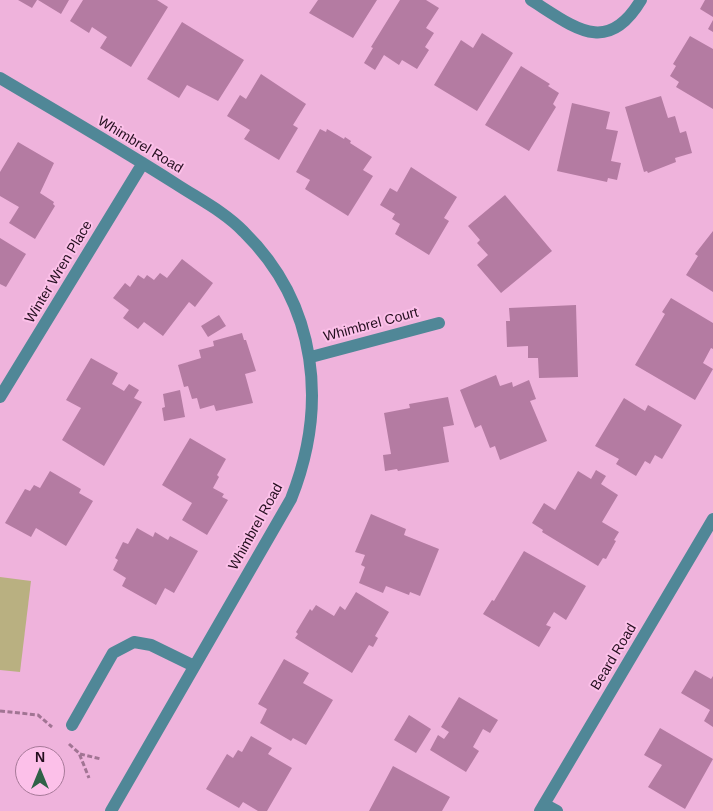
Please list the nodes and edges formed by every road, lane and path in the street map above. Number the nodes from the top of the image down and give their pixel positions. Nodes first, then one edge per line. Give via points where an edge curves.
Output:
1 (531, 0) edge
2 (641, 0) edge
3 (0, 78) edge
4 (143, 163) junction
5 (439, 323) dead end
6 (311, 357) junction
7 (0, 397) edge
8 (713, 519) edge
9 (194, 666) junction
10 (0, 711) edge
11 (72, 725) dead end
12 (59, 733) dead end
13 (66, 740) dead end
14 (79, 753) junction
15 (101, 758) dead end
16 (89, 778) dead end
17 (542, 807) edge
18 (111, 811) edge
19 (557, 811) edge

1 - 2 street via 582,30 604,33 626,22
3 - 4 street, Whimbrel Road
4 - 6 street, Whimbrel Road via 244,231 261,251 290,299
4 - 7 street, Winter Wren Place
5 - 6 street, Whimbrel Court
6 - 9 street, Whimbrel Road via 313,411 300,476 282,517
8 - 17 street, Beard Road
9 - 11 street via 151,645 134,642 113,652
9 - 18 street, Whimbrel Road
10 - 12 path via 38,715
13 - 14 path
14 - 15 path
14 - 16 path
17 - 19 street

